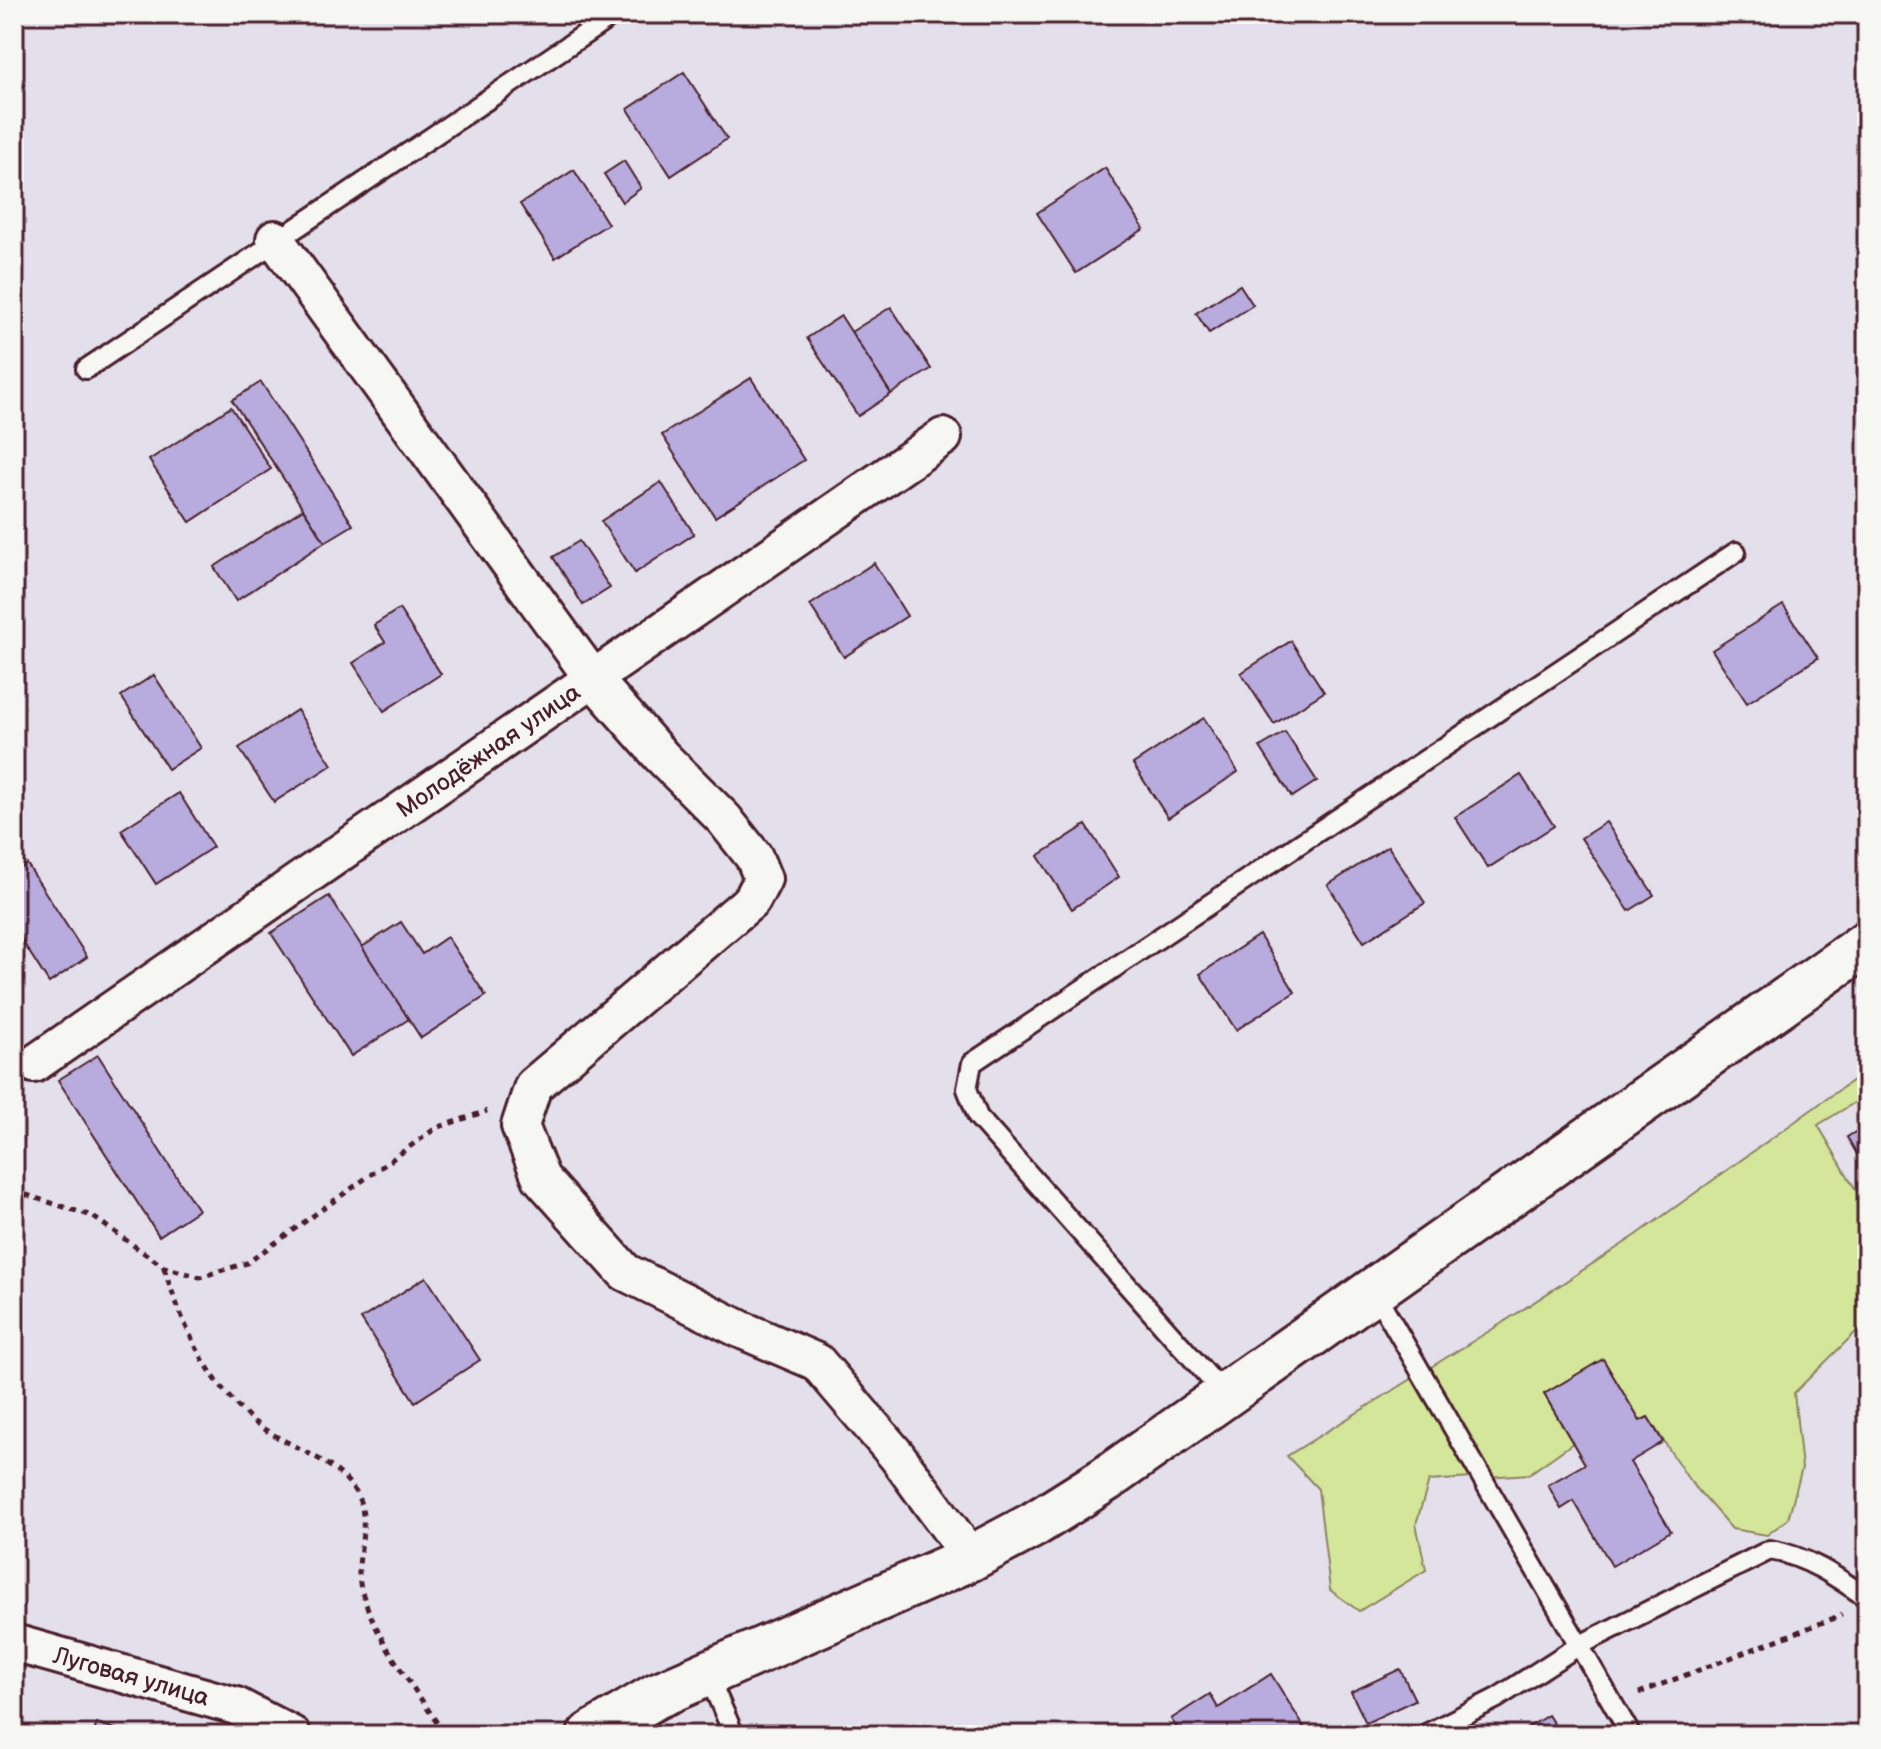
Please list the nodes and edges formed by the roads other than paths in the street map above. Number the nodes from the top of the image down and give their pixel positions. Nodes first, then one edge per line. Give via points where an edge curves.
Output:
1 (615, 14) edge
2 (275, 239) junction
3 (86, 369) dead end
4 (943, 437) dead end
5 (1736, 552) dead end
6 (594, 680) junction
7 (1867, 943) edge
8 (34, 1064) dead end
9 (1373, 1288) junction
10 (1224, 1394) junction
11 (971, 1558) junction
12 (1860, 1605) edge
13 (14, 1643) edge
14 (1578, 1646) junction
15 (707, 1673) junction
16 (292, 1735) edge
17 (590, 1735) edge
18 (734, 1735) edge
19 (1424, 1735) edge
20 (1631, 1735) edge

1 - 2 lane
2 - 3 lane
2 - 6 street
4 - 6 street, Молодёжная улица
5 - 10 lane via 972,1063 967,1089 978,1117
6 - 8 street, Молодёжная улица
6 - 11 street via 724,819 754,857 763,879 752,900 533,1086 520,1126 541,1178 625,1272 817,1362 897,1456
7 - 9 street
9 - 10 street
9 - 14 lane
10 - 11 street via 1106,1479
11 - 15 street
12 - 14 lane via 1817,1566 1770,1550
13 - 16 street, Луговая улица via 236,1706
14 - 19 lane via 1497,1698
14 - 20 lane
15 - 17 street
15 - 18 lane

